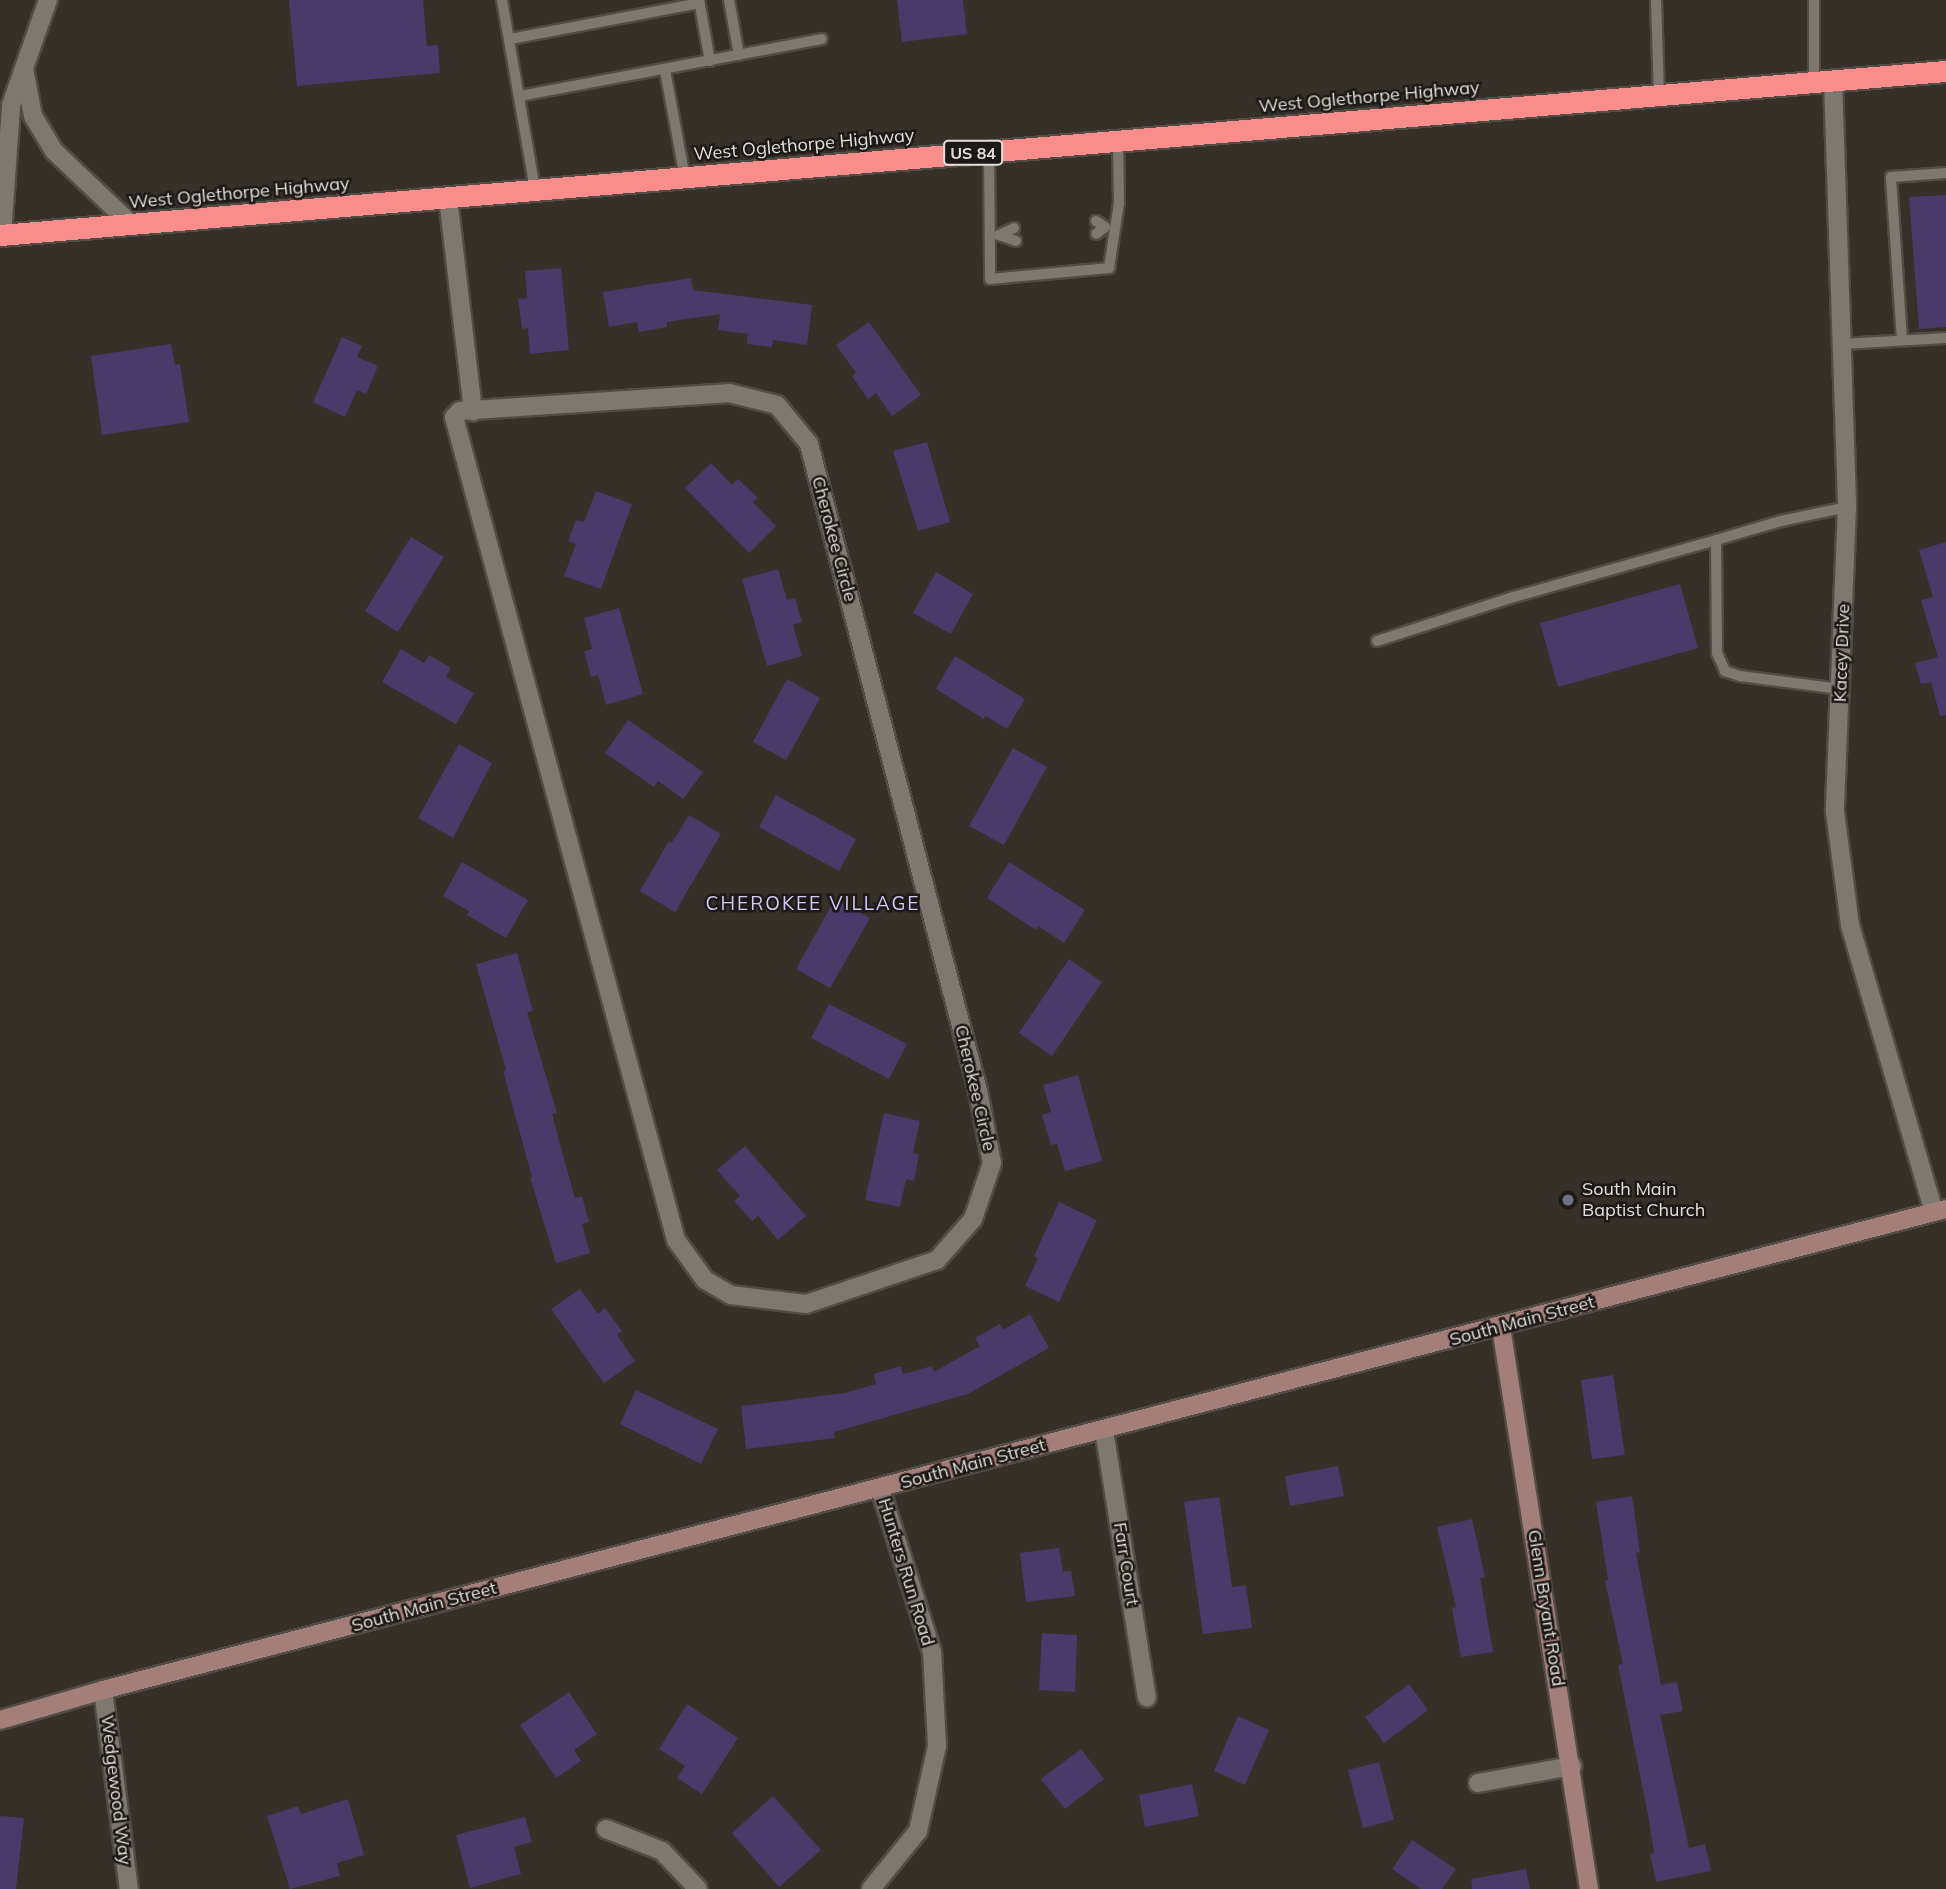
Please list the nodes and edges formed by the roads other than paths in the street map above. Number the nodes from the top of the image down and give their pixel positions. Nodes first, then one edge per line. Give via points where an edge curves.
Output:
1 (48, 0) edge
2 (502, 0) edge
3 (729, 0) edge
4 (1656, 0) edge
5 (1814, 0) edge
6 (700, 2) edge
7 (822, 39) dead end
8 (510, 40) junction
9 (739, 55) junction
10 (710, 61) junction
11 (24, 68) junction
12 (665, 70) junction
13 (1946, 72) edge
14 (1824, 82) junction
15 (520, 96) junction
16 (1659, 96) junction
17 (1118, 142) junction
18 (989, 152) junction
19 (1946, 173) edge
20 (685, 178) junction
21 (535, 190) junction
22 (448, 198) junction
23 (131, 225) junction
24 (1014, 228) dead end
25 (1, 235) edge
26 (994, 235) junction
27 (1016, 241) dead end
28 (1946, 338) edge
29 (1902, 340) junction
30 (1842, 344) junction
31 (473, 412) junction
32 (1847, 507) junction
33 (1716, 540) junction
34 (1377, 641) dead end
35 (1840, 690) junction
36 (1940, 1210) edge
37 (1501, 1327) junction
38 (1104, 1430) junction
39 (880, 1489) junction
40 (103, 1690) junction
41 (1147, 1698) dead end
42 (0, 1720) edge
43 (1572, 1766) junction
44 (1478, 1783) dead end
45 (606, 1829) dead end
46 (130, 1889) edge
47 (698, 1889) edge
48 (871, 1889) edge
49 (1589, 1889) edge

1 - 11 street
2 - 8 lane
3 - 9 lane
4 - 16 lane
5 - 14 lane
6 - 8 lane
6 - 10 lane
7 - 9 lane
8 - 15 lane
9 - 10 lane
10 - 12 lane
11 - 23 street via 33,116 54,151
11 - 25 street via 11,105
12 - 15 lane
12 - 20 lane
13 - 14 highway, West Oglethorpe Highway / US 84
14 - 16 highway, West Oglethorpe Highway / US 84
14 - 30 street, Kacey Drive
15 - 21 lane
16 - 17 highway, West Oglethorpe Highway / US 84
17 - 18 highway, West Oglethorpe Highway / US 84
17 - 26 lane via 1119,203 1103,227 1109,268 990,279
18 - 20 highway, West Oglethorpe Highway / US 84
18 - 26 lane
19 - 29 lane via 1891,177
20 - 21 highway, West Oglethorpe Highway / US 84
21 - 22 highway, West Oglethorpe Highway / US 84
22 - 23 highway, West Oglethorpe Highway / US 84
22 - 31 street
23 - 25 highway, West Oglethorpe Highway / US 84
24 - 26 lane
26 - 27 lane
28 - 29 lane
29 - 30 lane
30 - 32 street, Kacey Drive
31 - 31 street, Cherokee Circle via 729,393 776,405 809,444 978,1091 992,1163 973,1219 937,1260 806,1304 731,1295 705,1280 676,1240 454,417 460,411
32 - 33 lane
32 - 35 street, Kacey Drive
33 - 34 lane
33 - 35 lane via 1717,653 1725,671
35 - 36 street, Kacey Drive via 1835,812 1850,925
36 - 37 street, South Main Street
37 - 38 street, South Main Street
37 - 43 street, Glenn Bryant Road
38 - 39 street, South Main Street
38 - 41 street, Farr Court
39 - 40 street, South Main Street
39 - 48 street, Hunters Run Road via 932,1652 937,1746 918,1831
40 - 42 street, South Main Street
40 - 46 street, Wedgewood Way
43 - 44 street
43 - 49 street, Glenn Bryant Road
45 - 47 street via 662,1850

